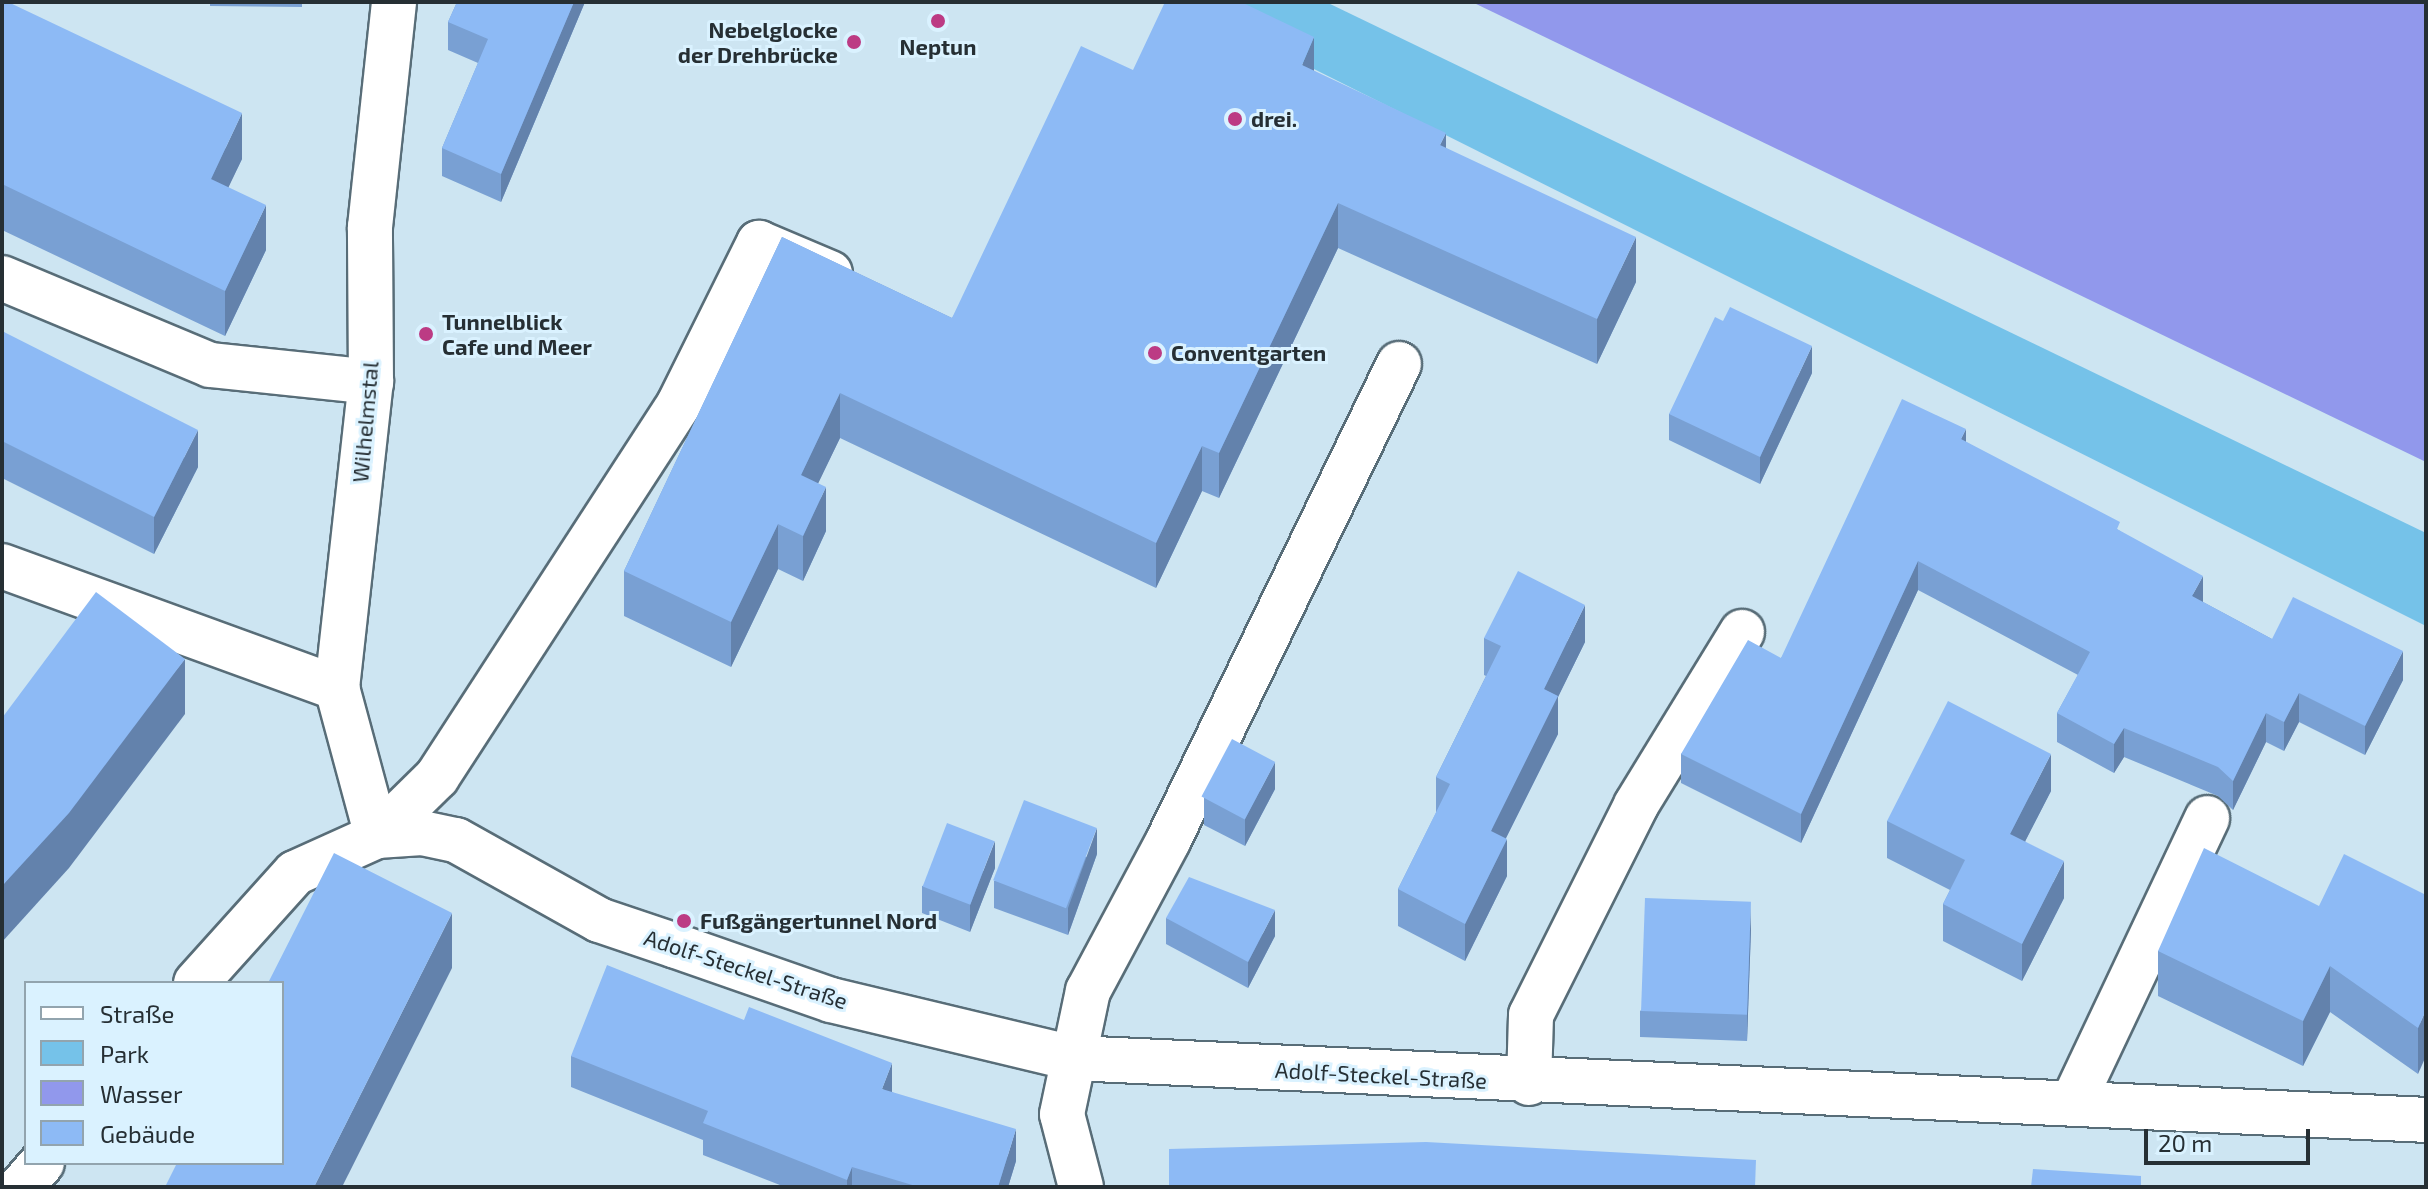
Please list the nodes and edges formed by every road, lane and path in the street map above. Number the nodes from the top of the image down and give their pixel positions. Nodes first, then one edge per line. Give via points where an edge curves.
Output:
1 (394, 2) edge
2 (833, 275) edge
3 (2, 278) edge
4 (1399, 364) dead end
5 (371, 382) junction
6 (2, 566) edge
7 (1742, 632) dead end
8 (337, 688) junction
9 (2207, 818) dead end
10 (377, 836) junction
11 (198, 981) edge
12 (1073, 1058) junction
13 (1529, 1083) junction
14 (2073, 1102) junction
15 (2426, 1120) edge
16 (40, 1165) edge
17 (21, 1187) edge
18 (1081, 1187) edge

1 - 5 street, Wilhelmstal via 370,227
2 - 10 street via 759,243 679,404 437,777
3 - 5 street via 210,365
4 - 12 street via 1168,841 1088,991
5 - 8 street, Wilhelmstal
6 - 8 street
7 - 13 street via 1636,805 1531,1015
8 - 10 street, Wilhelmstal
9 - 14 street
10 - 11 street via 295,873
10 - 12 street, Adolf-Steckel-Straße via 456,840 637,933 831,1000
12 - 13 street, Adolf-Steckel-Straße
12 - 18 street via 1062,1114
13 - 14 street, Adolf-Steckel-Straße
14 - 15 street, Adolf-Steckel-Straße
16 - 17 street

